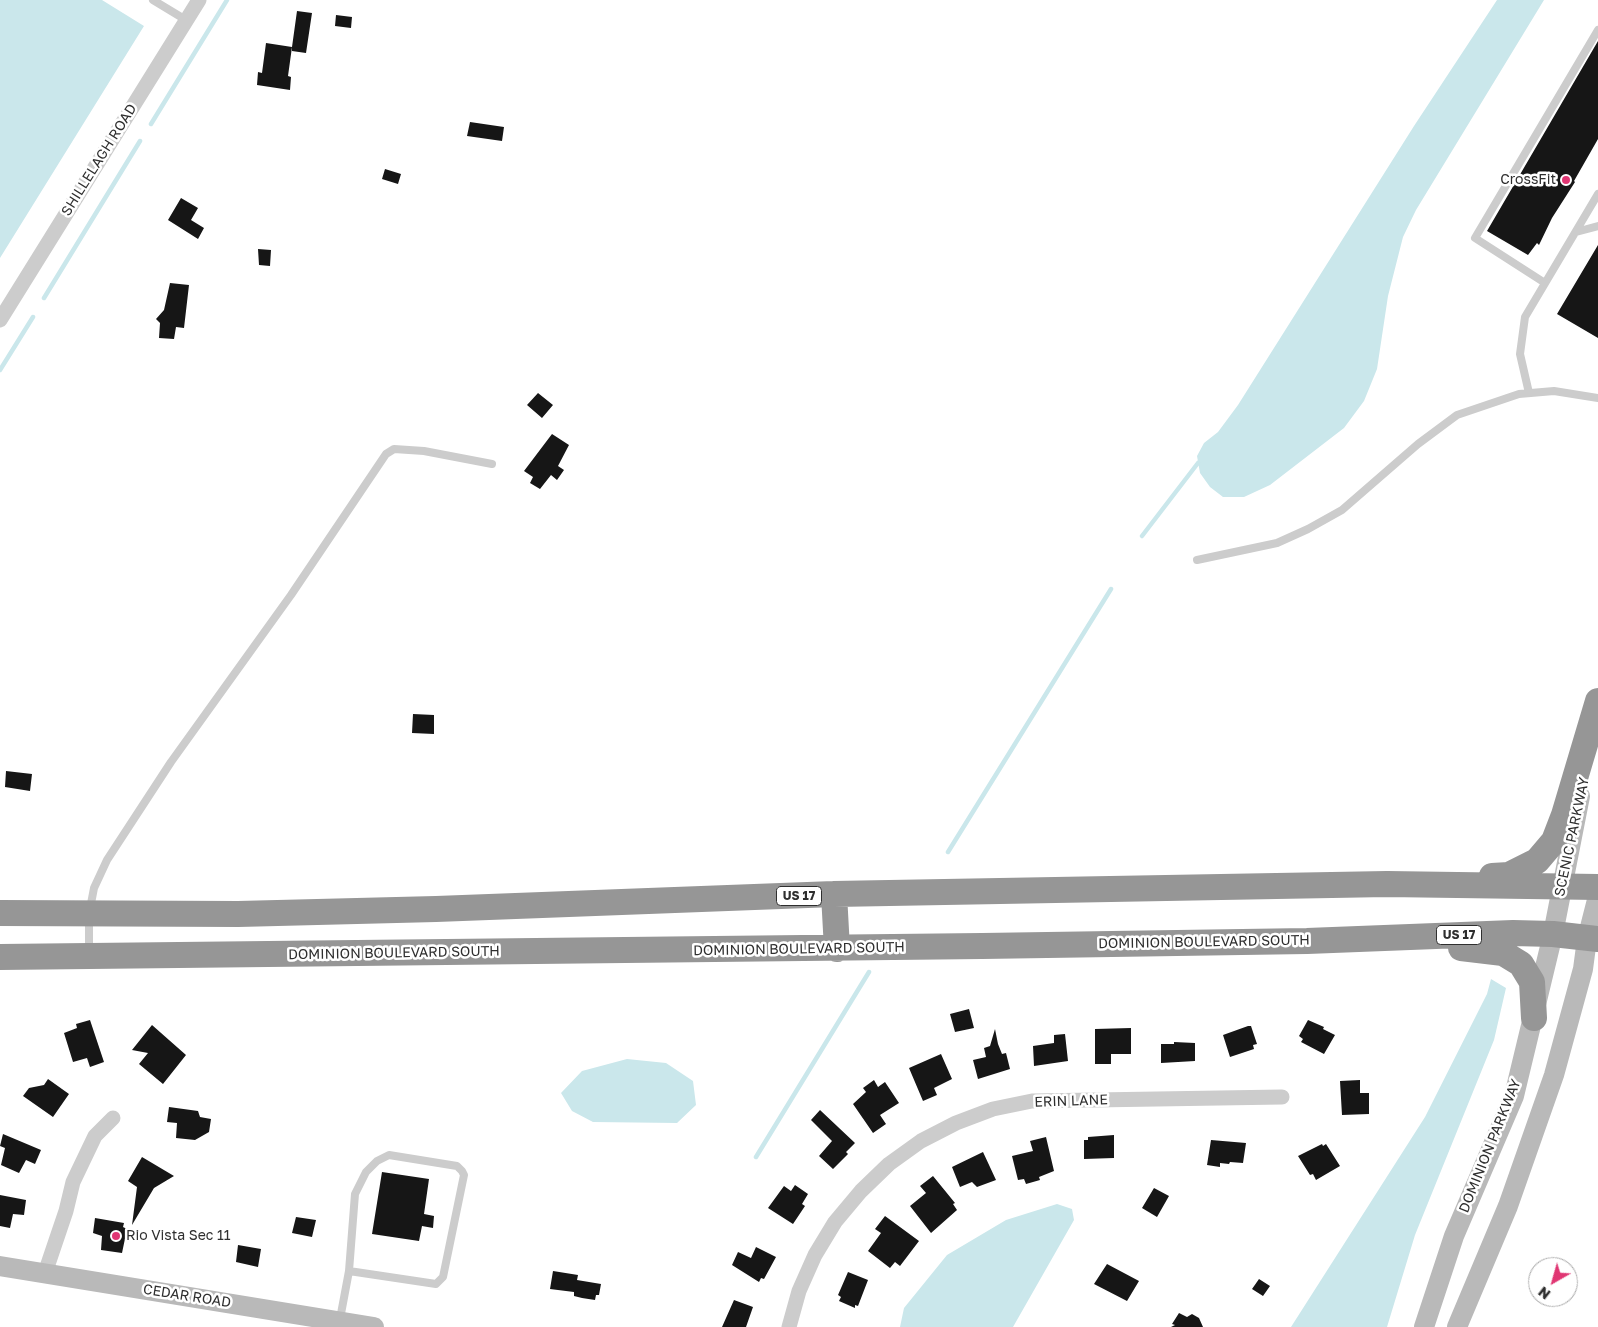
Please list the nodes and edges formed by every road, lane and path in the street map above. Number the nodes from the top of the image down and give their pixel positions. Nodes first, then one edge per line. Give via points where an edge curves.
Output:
1 (153, 0) edge
2 (199, 0) edge
3 (186, 20) junction
4 (1598, 30) edge
5 (1598, 194) edge
6 (1598, 226) edge
7 (1576, 232) junction
8 (1545, 283) junction
9 (0, 320) edge
10 (1529, 393) junction
11 (1598, 398) edge
12 (492, 464) dead end
13 (1197, 560) dead end
14 (1598, 701) edge
15 (1598, 711) edge
16 (1421, 884) junction
17 (1562, 885) junction
18 (1598, 887) edge
19 (834, 894) junction
20 (1598, 896) edge
21 (0, 913) edge
22 (89, 914) junction
23 (1553, 934) junction
24 (1366, 938) junction
25 (1592, 939) edge
26 (837, 948) junction
27 (89, 955) junction
28 (0, 957) edge
29 (1534, 1018) junction
30 (1282, 1097) dead end
31 (112, 1118) dead end
32 (0, 1266) edge
33 (349, 1271) junction
34 (46, 1273) junction
35 (340, 1322) junction
36 (374, 1327) edge
37 (789, 1327) edge
38 (1424, 1327) edge
39 (1457, 1327) edge

1 - 3 lane
2 - 3 street, SHILLELAGH ROAD
3 - 9 street, SHILLELAGH ROAD
4 - 8 lane via 1474,238
5 - 7 lane
6 - 7 lane
7 - 8 lane
8 - 10 lane via 1525,317 1522,334 1520,354
10 - 11 lane via 1554,391
10 - 13 lane via 1457,415 1342,510 1308,529 1277,543
12 - 22 lane via 424,451 394,449 386,454 291,595 171,762 107,860 94,888
14 - 16 highway via 1564,815 1554,841 1537,861 1509,874
15 - 17 street, SCENIC PARKWAY
16 - 17 highway, US 17
16 - 19 highway, US 17
17 - 18 highway, US 17
17 - 23 street, SCENIC PARKWAY
19 - 22 highway, US 17 via 436,909
19 - 26 highway
20 - 25 street
21 - 22 highway, US 17
22 - 27 lane
23 - 24 highway, DOMINION BOULEVARD SOUTH / US 17
23 - 25 highway, DOMINION BOULEVARD SOUTH / US 17
23 - 29 street, DOMINION PARKWAY
24 - 26 highway, DOMINION BOULEVARD SOUTH / US 17
24 - 29 highway via 1503,953 1521,964 1532,982
25 - 39 street via 1554,1075 1508,1206
26 - 27 highway, DOMINION BOULEVARD SOUTH / US 17
27 - 28 highway, DOMINION BOULEVARD SOUTH / US 17
29 - 38 street, DOMINION PARKWAY via 1514,1096 1454,1236
30 - 37 street, ERIN LANE via 1032,1101 994,1109 956,1123 921,1141 889,1164 842,1214 815,1256 799,1291
31 - 34 street via 95,1136 73,1182
32 - 34 street, CEDAR ROAD
33 - 33 lane via 436,1284 443,1277 464,1175 462,1171 457,1166 389,1155 377,1161 366,1172 355,1194
33 - 35 lane
34 - 35 street, CEDAR ROAD
35 - 36 street, CEDAR ROAD

